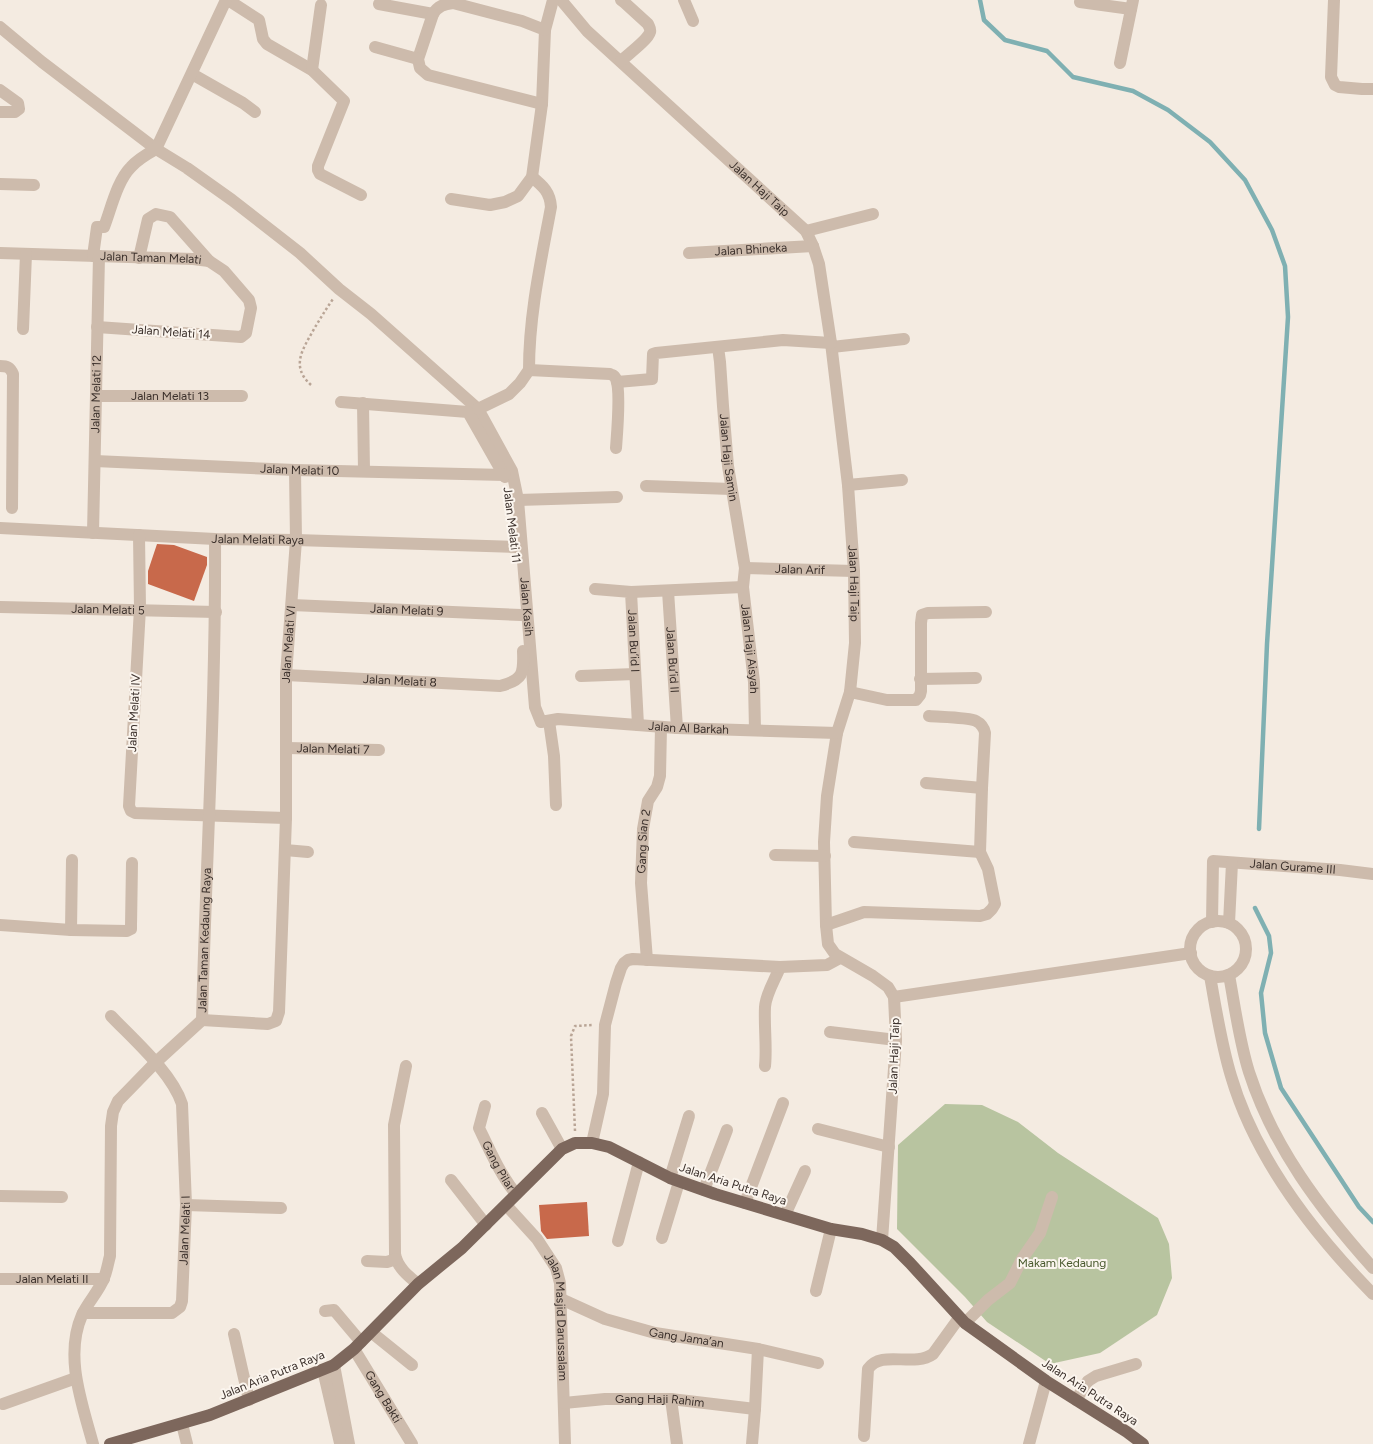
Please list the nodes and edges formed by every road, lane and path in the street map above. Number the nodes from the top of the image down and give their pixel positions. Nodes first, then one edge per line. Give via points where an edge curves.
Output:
1 (227, 0) edge
2 (552, 0) edge
3 (561, 0) edge
4 (620, 0) edge
5 (684, 0) edge
6 (1334, 0) edge
7 (1080, 2) dead end
8 (379, 4) dead end
9 (1132, 4) edge
10 (321, 5) dead end
11 (433, 14) junction
12 (693, 21) dead end
13 (0, 27) edge
14 (545, 30) junction
15 (375, 47) dead end
16 (418, 58) junction
17 (620, 61) junction
18 (1120, 63) dead end
19 (312, 70) junction
20 (192, 74) junction
21 (1368, 89) edge
22 (0, 90) edge
23 (542, 104) junction
24 (0, 112) edge
25 (255, 112) dead end
26 (156, 149) junction
27 (532, 177) junction
28 (0, 184) edge
29 (34, 185) dead end
30 (361, 194) dead end
31 (451, 199) dead end
32 (873, 214) dead end
33 (806, 230) junction
34 (813, 246) junction
35 (0, 253) edge
36 (688, 253) dead end
37 (26, 254) junction
38 (96, 256) junction
39 (139, 258) junction
40 (209, 261) junction
41 (339, 290) junction
42 (97, 327) junction
43 (23, 329) dead end
44 (244, 335) joint
45 (904, 339) dead end
46 (832, 345) junction
47 (718, 347) junction
48 (0, 366) edge
49 (529, 370) junction
50 (617, 382) junction
51 (311, 385) dead end
52 (96, 396) junction
53 (242, 396) dead end
54 (341, 402) dead end
55 (363, 403) junction
56 (478, 409) junction
57 (616, 448) dead end
58 (95, 461) junction
59 (295, 470) junction
60 (364, 471) junction
61 (504, 474) junction
62 (902, 480) dead end
63 (848, 484) junction
64 (646, 486) dead end
65 (731, 490) junction
66 (617, 498) dead end
67 (518, 500) junction
68 (12, 508) dead end
69 (0, 528) edge
70 (94, 533) junction
71 (139, 535) junction
72 (216, 539) junction
73 (296, 540) junction
74 (516, 547) junction
75 (745, 568) junction
76 (854, 571) junction
77 (743, 587) junction
78 (595, 589) dead end
79 (668, 591) junction
80 (631, 592) junction
81 (292, 605) junction
82 (0, 607) edge
83 (140, 611) junction
84 (216, 612) junction
85 (986, 612) dead end
86 (521, 615) junction
87 (635, 674) junction
88 (286, 675) junction
89 (582, 676) dead end
90 (976, 678) dead end
91 (920, 679) junction
92 (513, 683) joint
93 (850, 692) junction
94 (929, 716) dead end
95 (545, 721) junction
96 (638, 726) junction
97 (661, 727) junction
98 (676, 728) junction
99 (755, 730) junction
100 (836, 733) junction
101 (287, 748) junction
102 (379, 750) dead end
103 (926, 783) dead end
104 (982, 788) junction
105 (556, 806) dead end
106 (210, 816) junction
107 (286, 818) junction
108 (854, 842) dead end
109 (285, 850) junction
110 (308, 852) dead end
111 (980, 852) junction
112 (775, 855) dead end
113 (825, 856) junction
114 (72, 860) dead end
115 (1232, 862) junction
116 (132, 863) dead end
117 (1373, 874) edge
118 (1212, 922) junction
119 (1229, 923) junction
120 (826, 924) junction
121 (0, 925) edge
122 (71, 930) junction
123 (1191, 953) junction
124 (840, 958) junction
125 (647, 960) junction
126 (780, 967) junction
127 (1229, 975) junction
128 (1210, 976) junction
129 (894, 997) junction
130 (112, 1016) dead end
131 (202, 1020) junction
132 (605, 1025) junction
133 (830, 1032) dead end
134 (896, 1040) junction
135 (155, 1063) junction
136 (406, 1066) dead end
137 (765, 1066) dead end
138 (783, 1103) dead end
139 (485, 1106) dead end
140 (542, 1113) dead end
141 (689, 1116) dead end
142 (818, 1128) dead end
143 (728, 1130) dead end
144 (575, 1143) junction
145 (592, 1143) junction
146 (889, 1147) junction
147 (562, 1148) junction
148 (639, 1162) junction
149 (805, 1170) dead end
150 (451, 1180) dead end
151 (675, 1180) junction
152 (704, 1190) junction
153 (516, 1194) junction
154 (0, 1196) edge
155 (62, 1196) dead end
156 (1052, 1197) dead end
157 (745, 1203) junction
158 (186, 1205) junction
159 (506, 1205) junction
160 (280, 1208) dead end
161 (785, 1215) junction
162 (486, 1225) junction
163 (831, 1229) junction
164 (1342, 1232) junction
165 (662, 1238) dead end
166 (882, 1240) junction
167 (618, 1241) dead end
168 (1327, 1243) junction
169 (396, 1260) junction
170 (367, 1262) dead end
171 (1373, 1268) edge
172 (0, 1279) edge
173 (104, 1279) junction
174 (418, 1284) junction
175 (816, 1291) dead end
176 (1373, 1294) edge
177 (561, 1299) junction
178 (325, 1311) dead end
179 (83, 1313) junction
180 (962, 1320) junction
181 (372, 1332) junction
182 (234, 1334) dead end
183 (358, 1345) junction
184 (758, 1349) junction
185 (818, 1363) dead end
186 (1136, 1364) dead end
187 (412, 1365) dead end
188 (329, 1367) junction
189 (76, 1378) junction
190 (1046, 1381) junction
191 (671, 1399) junction
192 (249, 1400) junction
193 (1076, 1400) junction
194 (564, 1403) junction
195 (3, 1404) dead end
196 (755, 1408) junction
197 (182, 1424) junction
198 (864, 1436) dead end
199 (114, 1443) edge
200 (93, 1444) edge
201 (187, 1444) edge
202 (344, 1444) edge
203 (412, 1444) edge
204 (565, 1444) edge
205 (677, 1444) edge
206 (752, 1444) edge
207 (1029, 1444) edge
208 (1143, 1444) edge

1 - 19 street via 259,20 267,44
1 - 20 street
2 - 14 street
3 - 17 street, Jalan Haji Taip via 587,31
4 - 17 street via 648,24 650,33
5 - 12 street
6 - 21 street via 1331,77 1339,87
7 - 9 street
8 - 11 street
9 - 18 street
10 - 19 street
11 - 14 street via 442,5 453,3
11 - 16 street
13 - 26 street, Jalan Kasih
14 - 23 street
15 - 16 street
16 - 23 street via 420,68 428,75
17 - 33 street, Jalan Haji Taip
19 - 30 street via 344,101 318,170 320,174
20 - 25 street
20 - 26 street
22 - 24 street via 18,103 19,109
23 - 27 street
26 - 38 street, Jalan Melati 12 via 130,168 119,187 104,227 97,227
26 - 41 street, Jalan Kasih via 232,200 300,253
27 - 31 street via 518,196 505,202 490,205
27 - 49 street via 548,192 551,207 534,295
28 - 29 street
32 - 33 street
33 - 34 street, Jalan Haji Taip
34 - 36 street, Jalan Bhineka
34 - 46 street, Jalan Haji Taip
35 - 37 street, Jalan Taman Melati
37 - 38 street, Jalan Taman Melati
37 - 43 street
38 - 39 street, Jalan Taman Melati
38 - 42 street, Jalan Melati 12
39 - 40 street, Jalan Taman Melati
39 - 40 street via 148,219 156,214 170,217
40 - 44 street, Jalan Taman Melati via 224,271 249,300 251,308
41 - 51 path via 299,360 303,378
41 - 56 street, Jalan Kasih via 371,314
42 - 44 street, Jalan Melati 14
42 - 52 street, Jalan Melati 12
45 - 46 street
46 - 47 street via 783,340
46 - 63 street, Jalan Haji Taip
47 - 50 street via 653,354 652,380
47 - 65 street, Jalan Haji Samin
48 - 68 street via 11,369 13,374
49 - 50 street via 610,374
49 - 56 street via 508,394
50 - 57 street
52 - 53 street, Jalan Melati 13
52 - 58 street, Jalan Melati 12
54 - 55 street, Jalan Melati 11
55 - 60 street
55 - 61 street, Jalan Melati 11 via 468,412
56 - 67 street, Jalan Kasih via 512,471
58 - 59 street, Jalan Melati 10
58 - 70 street, Jalan Melati 12
59 - 60 street, Jalan Melati 10
59 - 73 street, Jalan Melati VI
60 - 61 street, Jalan Melati 10
61 - 74 street, Jalan Melati 11
62 - 63 street
63 - 76 street, Jalan Haji Taip
64 - 65 street
65 - 75 street, Jalan Haji Samin
66 - 67 street
67 - 95 street, Jalan Kasih via 535,707
69 - 70 street, Jalan Melati Raya
70 - 71 street, Jalan Melati Raya
71 - 72 street, Jalan Melati Raya
71 - 83 street, Jalan Melati IV
72 - 73 street, Jalan Melati Raya
72 - 84 street, Jalan Taman Kedaung Raya
73 - 74 street, Jalan Melati Raya
73 - 81 street, Jalan Melati VI
74 - 86 street, Jalan Melati 11
75 - 76 street, Jalan Arif
75 - 77 street, Jalan Haji Aisyah
76 - 93 street, Jalan Haji Taip via 855,643
77 - 79 street
77 - 99 street, Jalan Haji Aisyah via 754,682
78 - 80 street, Jalan Bu’id I
79 - 80 street
79 - 98 street, Jalan Bu’id II
80 - 87 street, Jalan Bu’id I
81 - 86 street, Jalan Melati 9
81 - 88 street, Jalan Melati VI
82 - 83 street, Jalan Melati 5
83 - 84 street, Jalan Melati 5
83 - 106 street, Jalan Melati IV via 130,812
84 - 106 street, Jalan Taman Kedaung Raya
85 - 91 street via 922,615
86 - 92 street, Jalan Melati 11 via 524,666
87 - 89 street
87 - 96 street, Jalan Bu’id I
88 - 92 street, Jalan Melati 8 via 500,686
88 - 101 street, Jalan Melati VI
90 - 91 street
91 - 93 street via 920,695 913,700 887,700
93 - 100 street, Jalan Haji Taip
94 - 104 street via 975,720 982,725 985,733
95 - 96 street, Jalan Al Barkah via 558,719
95 - 105 street, Jalan Kasih via 554,756
96 - 97 street, Jalan Al Barkah
97 - 98 street, Jalan Al Barkah
97 - 125 street, Gang Sian 2 via 660,776 648,801 643,829 641,883
98 - 99 street, Jalan Al Barkah
99 - 100 street, Jalan Al Barkah
100 - 113 street, Jalan Haji Taip via 827,796
101 - 102 street, Jalan Melati 7
101 - 107 street, Jalan Melati VI
103 - 104 street
104 - 111 street
106 - 107 street
106 - 131 street, Jalan Taman Kedaung Raya
107 - 109 street, Jalan Melati VI
108 - 111 street
109 - 110 street
109 - 131 street, Jalan Melati VI via 281,985 276,1020 268,1024
111 - 120 street via 988,869 994,904 987,914 864,912
112 - 113 street
113 - 120 street, Jalan Haji Taip
114 - 122 street
115 - 117 street, Jalan Gurame III
115 - 118 street, Jalan Gurame III via 1213,861
115 - 119 street
116 - 122 street via 130,929
118 - 119 street
118 - 123 street via 1204,925 1193,937
119 - 127 street via 1238,928 1246,944 1243,962
120 - 124 street, Jalan Haji Taip via 828,944
121 - 122 street
123 - 128 street via 1197,967
123 - 129 street
124 - 126 street via 827,965
124 - 129 street via 874,976 888,987
125 - 126 street
125 - 132 street via 633,959 624,963
126 - 137 street via 765,1006
127 - 128 street
127 - 164 street via 1249,1072 1264,1112 1305,1184
128 - 168 street via 1231,1078 1247,1120 1266,1159
129 - 134 street, Jalan Haji Taip
130 - 135 street, Jalan Melati I
131 - 135 street, Jalan Taman Kedaung Raya
132 - 144 path via 575,1026 570,1036
132 - 145 street via 603,1094
133 - 134 street
134 - 146 street, Jalan Haji Taip
135 - 158 street, Jalan Melati I via 173,1085 182,1104
135 - 173 street, Jalan Taman Kedaung Raya via 118,1101 113,1112 110,1256
136 - 169 street via 394,1125
138 - 157 street
139 - 153 street, Gang Pilar via 479,1128
140 - 147 street
141 - 151 street
142 - 146 street
143 - 152 street
144 - 145 main road, Jalan Aria Putra Raya
144 - 147 main road, Jalan Aria Putra Raya
145 - 148 main road, Jalan Aria Putra Raya via 609,1147
146 - 166 street, Jalan Haji Taip
147 - 153 main road, Jalan Aria Putra Raya
148 - 151 main road, Jalan Aria Putra Raya
148 - 167 street
149 - 161 street
150 - 162 street
151 - 152 main road, Jalan Aria Putra Raya
151 - 165 street
152 - 157 main road, Jalan Aria Putra Raya
153 - 159 main road, Jalan Aria Putra Raya
154 - 155 street
156 - 180 street via 1040,1233 1010,1283
157 - 161 main road, Jalan Aria Putra Raya
158 - 160 street
158 - 179 street, Jalan Melati I via 180,1307 172,1312
159 - 162 main road, Jalan Aria Putra Raya
159 - 177 street, Jalan Masjid Darussalam via 537,1239 556,1268
161 - 163 main road, Jalan Aria Putra Raya
162 - 174 main road, Jalan Aria Putra Raya
163 - 166 main road, Jalan Aria Putra Raya
163 - 175 street
164 - 168 street
164 - 171 street
166 - 180 main road, Jalan Aria Putra Raya via 894,1247
168 - 176 street
169 - 170 street
169 - 174 street via 406,1275
172 - 173 street, Jalan Melati II
173 - 179 street, Jalan Taman Kedaung Raya
174 - 181 main road, Jalan Aria Putra Raya
177 - 184 street, Gang Jama’an via 604,1319 655,1333
177 - 194 street, Jalan Masjid Darussalam
178 - 183 street, Gang Bakti via 334,1310
179 - 189 street, Jalan Taman Kedaung Raya via 75,1351
180 - 190 main road, Jalan Aria Putra Raya
180 - 198 street via 928,1358 883,1359 872,1364 868,1369
181 - 183 main road, Jalan Aria Putra Raya
181 - 187 street
182 - 192 street
183 - 188 main road, Jalan Aria Putra Raya
183 - 203 street, Gang Bakti
184 - 185 street, Gang Jama’an
184 - 196 street
186 - 193 street via 1096,1376 1088,1381
188 - 192 main road, Jalan Aria Putra Raya
188 - 202 street
189 - 195 street
189 - 200 street, Jalan Taman Kedaung Raya
190 - 193 main road, Jalan Aria Putra Raya
190 - 207 street
191 - 194 street, Gang Haji Rahim
191 - 196 street, Gang Haji Rahim
191 - 205 street
192 - 197 main road, Jalan Aria Putra Raya
193 - 208 main road, Jalan Aria Putra Raya
194 - 204 street, Jalan Masjid Darussalam
196 - 206 street
197 - 199 main road, Jalan Aria Putra Raya
197 - 201 street

